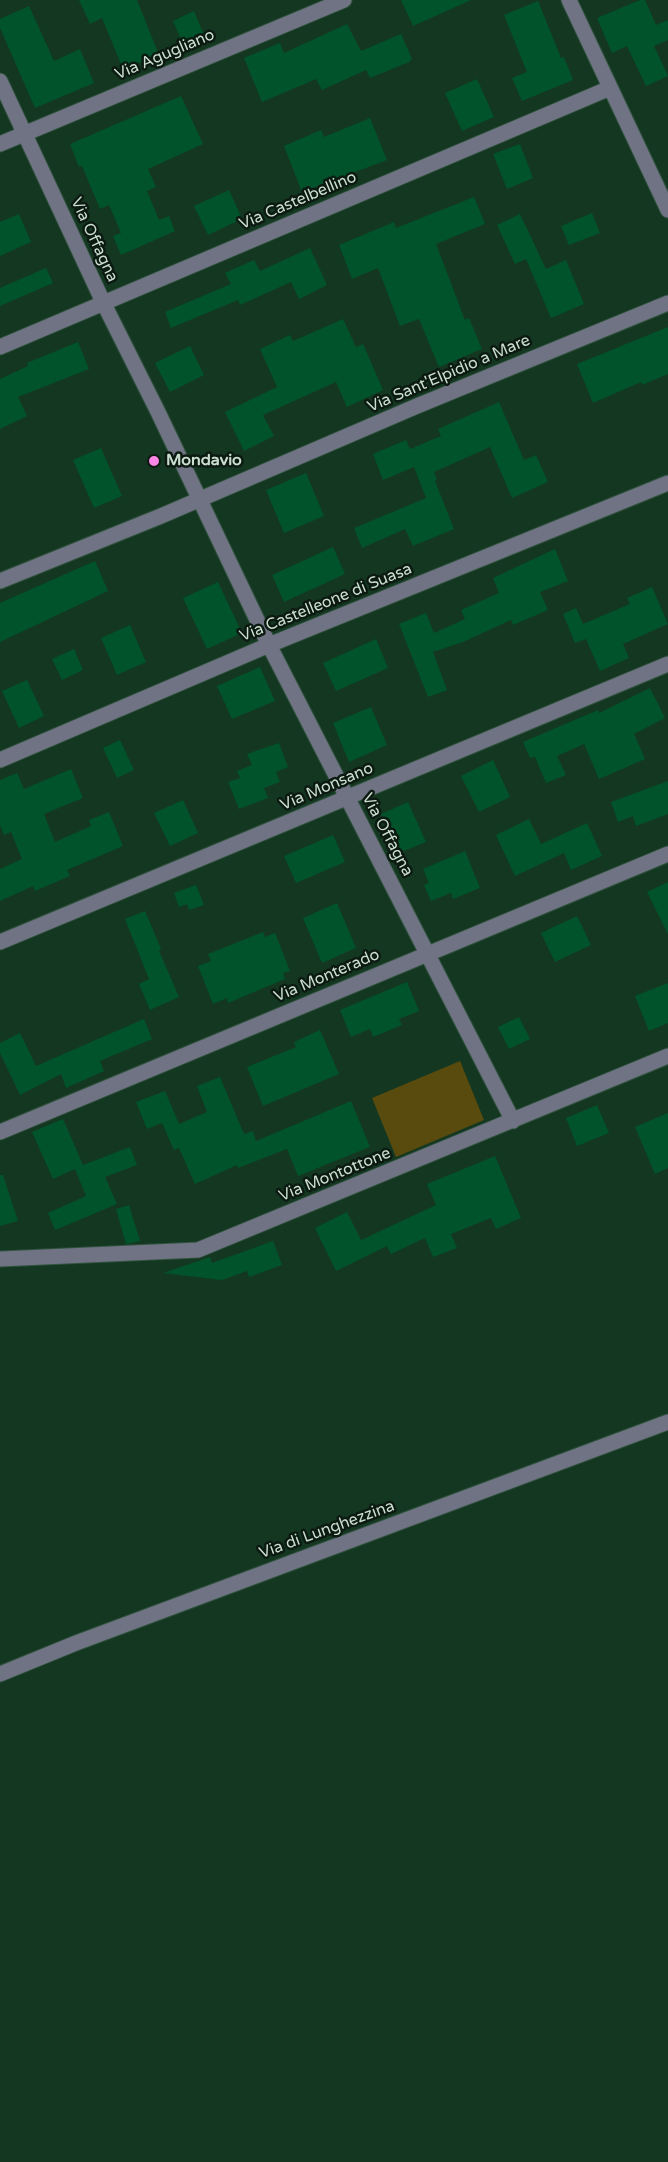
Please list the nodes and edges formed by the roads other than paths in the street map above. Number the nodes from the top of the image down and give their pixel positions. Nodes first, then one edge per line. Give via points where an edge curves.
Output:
1 (344, 0) edge
2 (569, 0) edge
3 (0, 81) edge
4 (610, 88) junction
5 (25, 133) junction
6 (0, 144) edge
7 (668, 210) edge
8 (668, 303) edge
9 (104, 304) junction
10 (0, 347) edge
11 (668, 483) edge
12 (200, 500) junction
13 (0, 581) edge
14 (268, 645) junction
15 (668, 664) edge
16 (0, 760) edge
17 (347, 798) junction
18 (668, 854) edge
19 (0, 942) edge
20 (428, 953) junction
21 (668, 1056) edge
22 (513, 1121) junction
23 (0, 1132) edge
24 (0, 1259) edge
25 (668, 1422) edge
26 (0, 1674) edge

1 - 5 street, Via Agugliano
2 - 4 street
3 - 5 street, Via Offagna
4 - 7 street
4 - 9 street, Via Castelbellino
5 - 6 street, Via Agugliano
5 - 9 street, Via Offagna
8 - 12 street, Via Sant'Elpidio a Mare
9 - 10 street, Via Castelbellino
9 - 12 street, Via Offagna
11 - 14 street, Via Castelleone di Suasa
12 - 13 street, Via Sant'Elpidio a Mare
12 - 14 street, Via Offagna
14 - 16 street, Via Castelleone di Suasa
14 - 17 street, Via Offagna
15 - 17 street, Via Monsano
17 - 19 street, Via Monsano
17 - 20 street, Via Offagna
18 - 20 street, Via Monterado
20 - 22 street, Via Offagna
20 - 23 street, Via Monterado
21 - 22 street, Via Montottone
22 - 24 street, Via Montottone via 198,1250
25 - 26 street, Via di Lunghezzina

